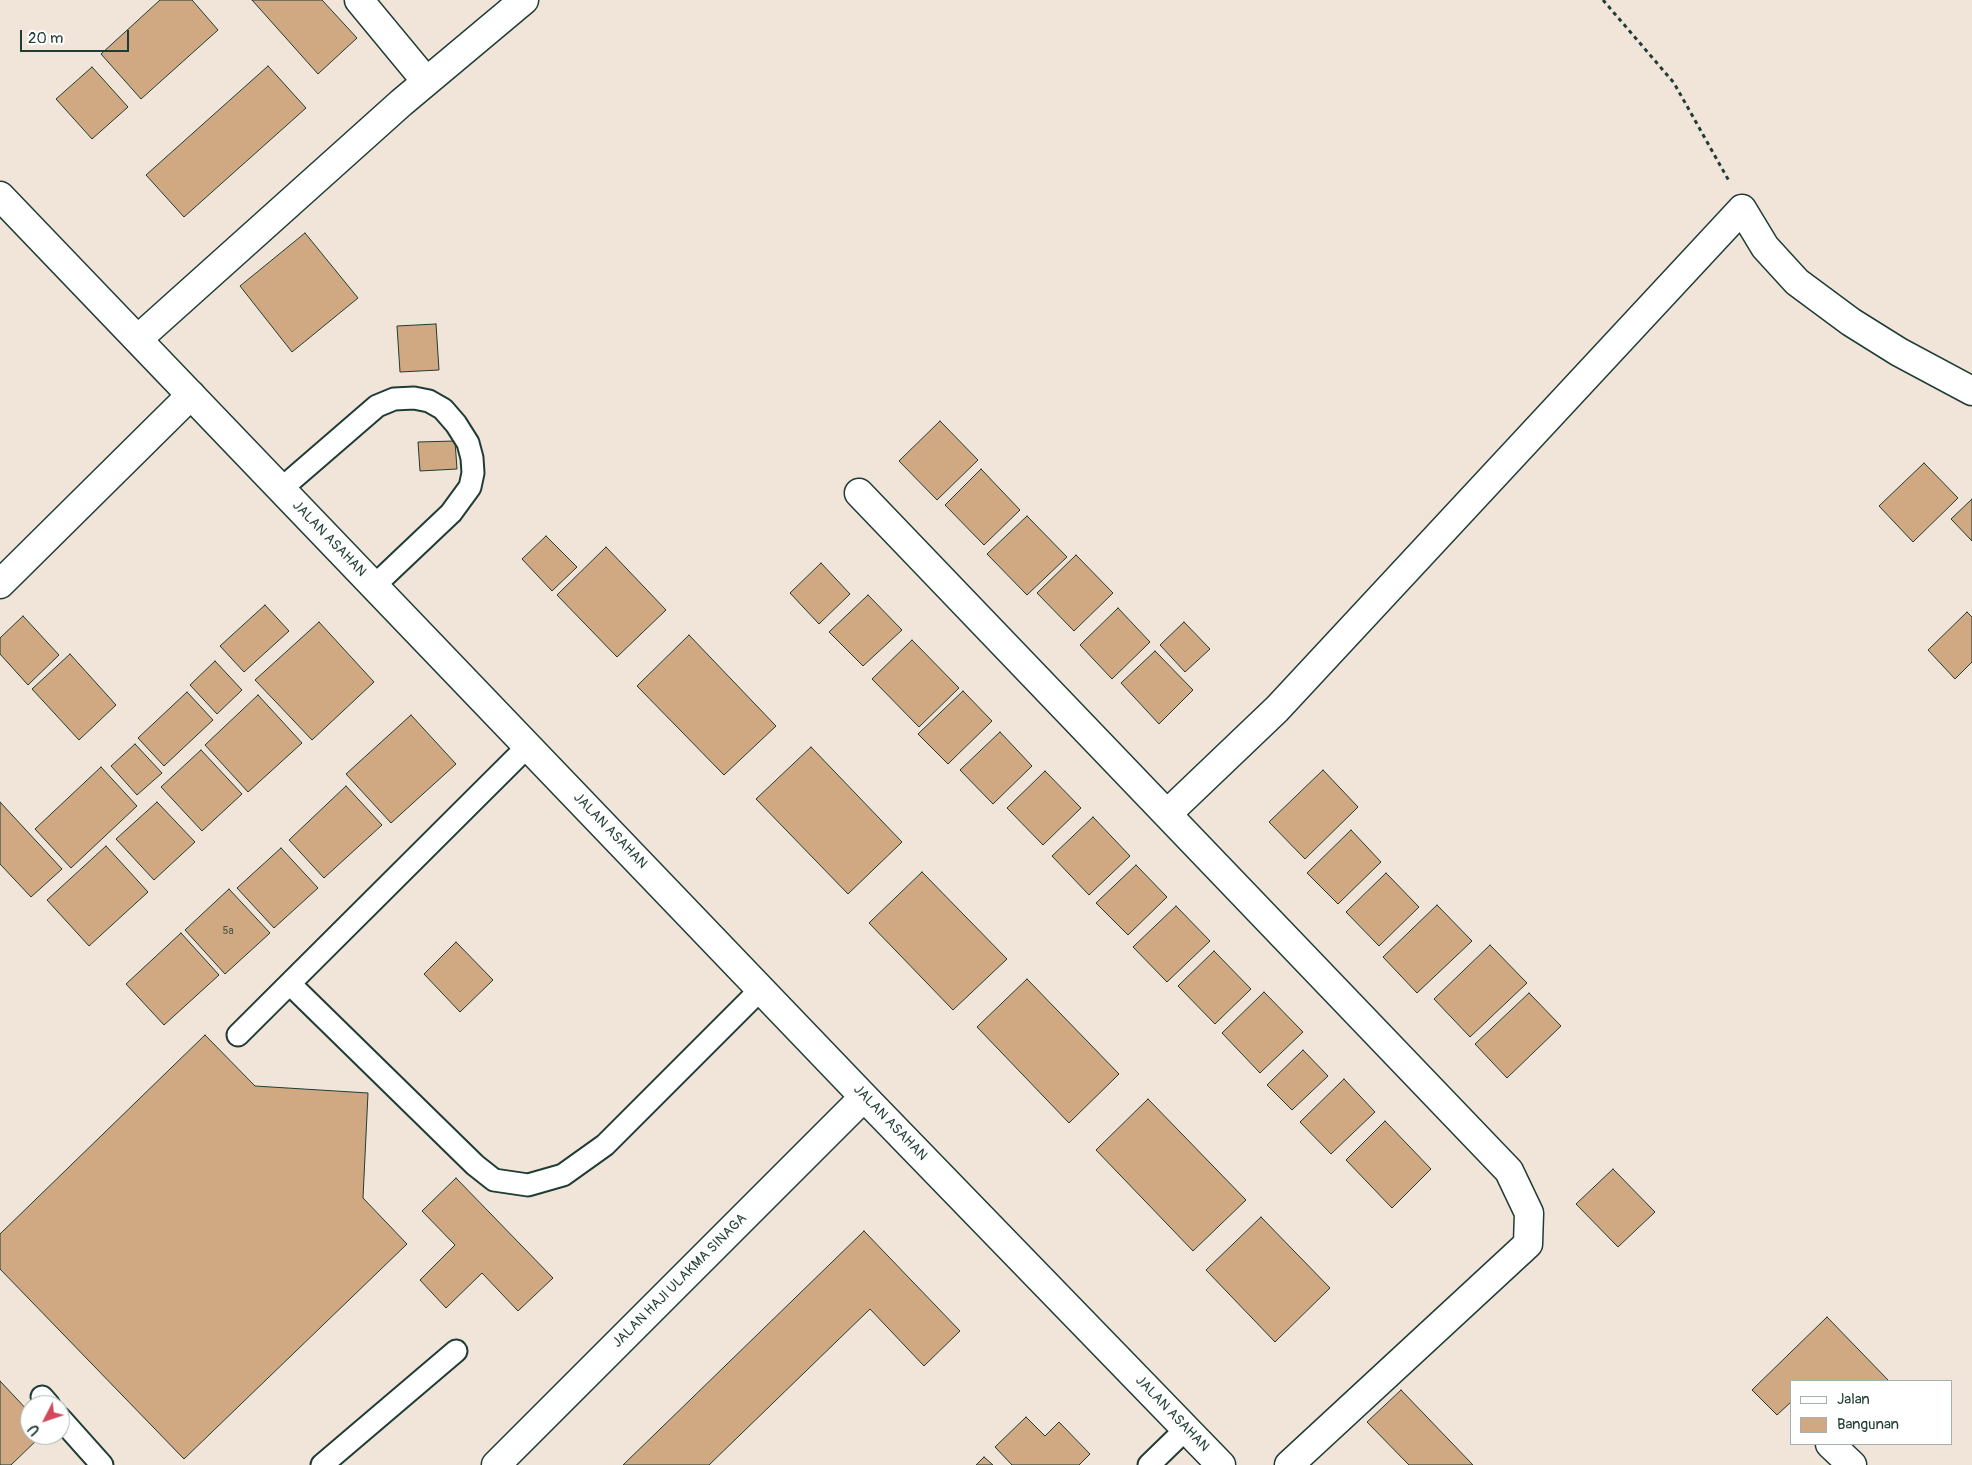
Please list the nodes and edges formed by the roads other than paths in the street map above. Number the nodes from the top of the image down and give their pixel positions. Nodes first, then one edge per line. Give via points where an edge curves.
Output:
1 (359, 0) edge
2 (524, 0) edge
3 (426, 81) junction
4 (0, 196) edge
5 (138, 339) junction
6 (1972, 391) edge
7 (191, 395) junction
8 (281, 489) junction
9 (859, 493) dead end
10 (0, 584) edge
11 (374, 586) junction
12 (528, 746) junction
13 (1168, 814) junction
14 (290, 984) junction
15 (761, 989) junction
16 (238, 1035) dead end
17 (864, 1097) junction
18 (456, 1350) dead end
19 (70, 1429) edge
20 (1186, 1429) junction
21 (1831, 1445) edge
22 (102, 1465) edge
23 (322, 1465) edge
24 (496, 1465) edge
25 (1149, 1465) edge
26 (1221, 1465) edge
27 (1289, 1465) edge
28 (1852, 1465) edge

1 - 3 street
2 - 3 street
3 - 5 street
4 - 5 street, JALAN ASAHAN
5 - 7 street, JALAN ASAHAN
6 - 13 street via 1850,322 1797,282 1765,247 1742,209 1277,709
7 - 8 street, JALAN ASAHAN
7 - 10 street
8 - 11 street, JALAN ASAHAN
8 - 11 lane via 377,406 394,399 414,398 429,401 443,410 468,443 473,473 470,487 451,514
9 - 13 street
11 - 12 street, JALAN ASAHAN
12 - 14 lane
12 - 15 street, JALAN ASAHAN
13 - 27 street via 1509,1171 1529,1213 1528,1244
14 - 15 lane via 475,1165 494,1180 528,1185 563,1175 604,1145
14 - 16 lane
15 - 17 street, JALAN ASAHAN
17 - 20 street, JALAN ASAHAN
17 - 24 street, JALAN HAJI ULAKMA SINAGA
18 - 23 lane
19 - 22 lane
20 - 25 lane
20 - 26 street, JALAN ASAHAN
21 - 28 street

